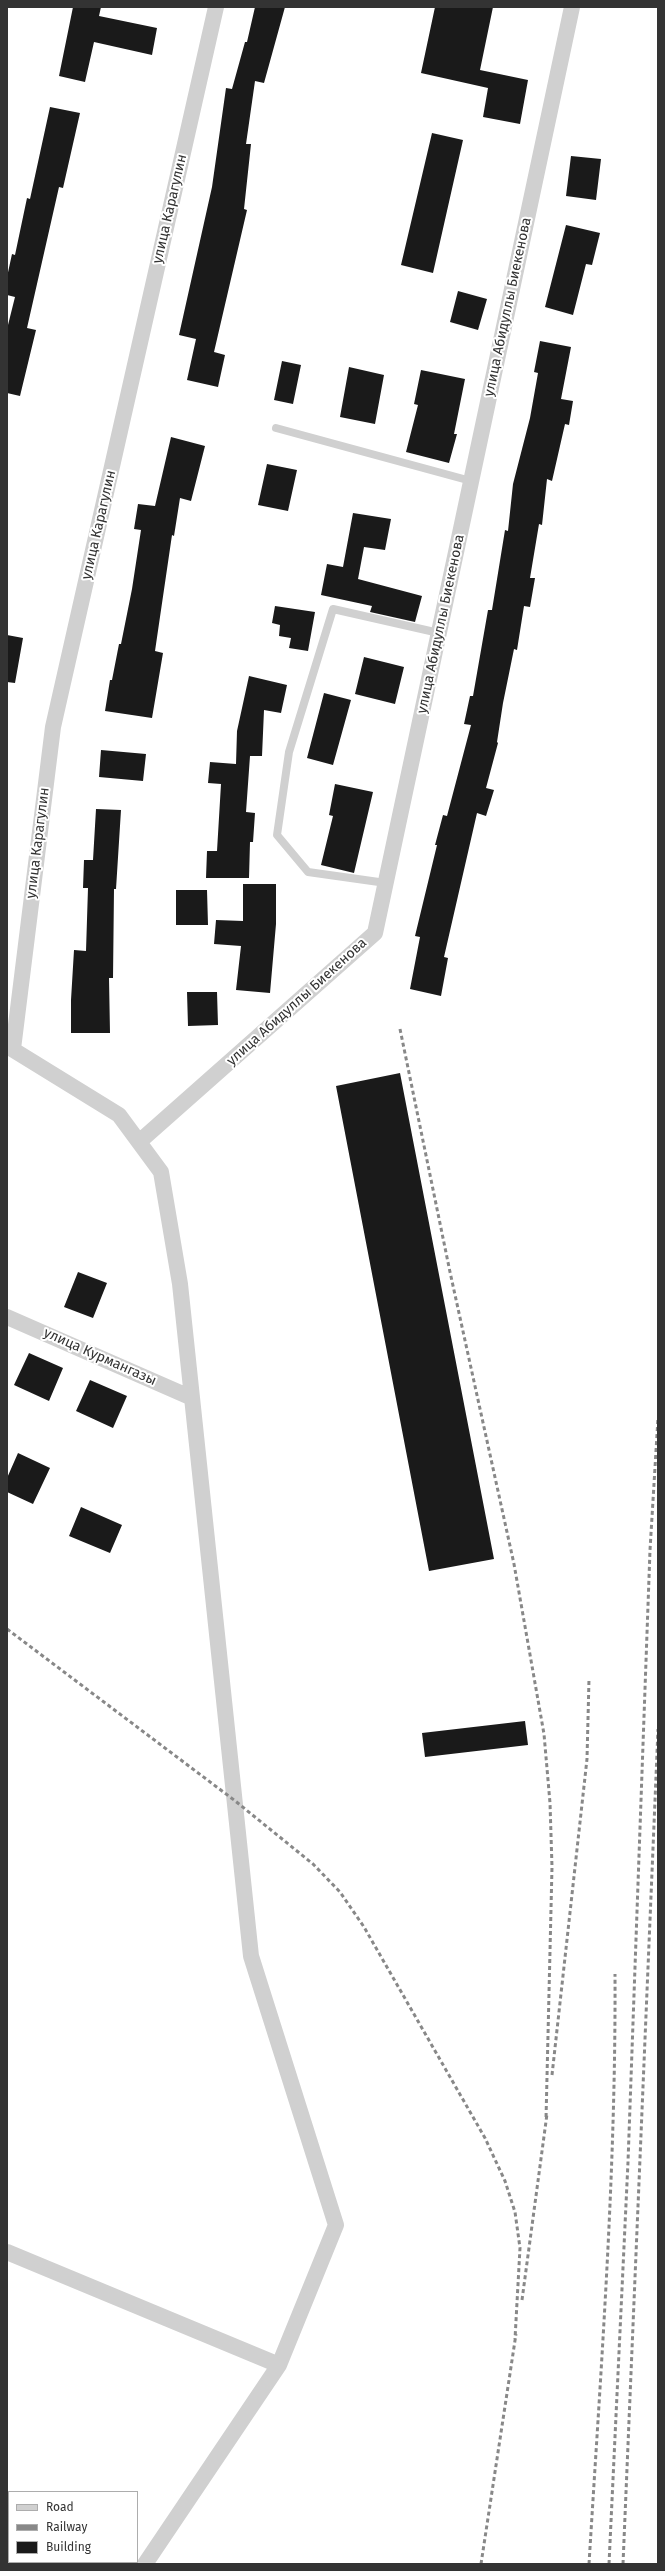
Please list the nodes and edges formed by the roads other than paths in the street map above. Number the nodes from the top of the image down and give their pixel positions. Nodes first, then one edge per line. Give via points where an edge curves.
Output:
1 (216, 7) edge
2 (572, 7) edge
3 (276, 428) dead end
4 (471, 481) junction
5 (439, 633) junction
6 (386, 883) junction
7 (10, 1047) edge
8 (139, 1142) junction
9 (7, 1317) edge
10 (192, 1398) junction
11 (7, 2252) edge
12 (279, 2365) junction
13 (145, 2564) edge

1 - 7 street, улица Карагулин via 53,727
2 - 4 street, улица Абидуллы Биекенова
3 - 4 lane
4 - 5 street, улица Абидуллы Биекенова
5 - 6 street, улица Абидуллы Биекенова
5 - 6 lane via 333,609 289,752 277,835 308,872
6 - 8 street, улица Абидуллы Биекенова via 375,933
7 - 8 street via 119,1115
8 - 10 street via 161,1172 180,1284
9 - 10 street, улица Курмангазы
10 - 12 street via 251,1956 336,2225
11 - 12 street
12 - 13 street

